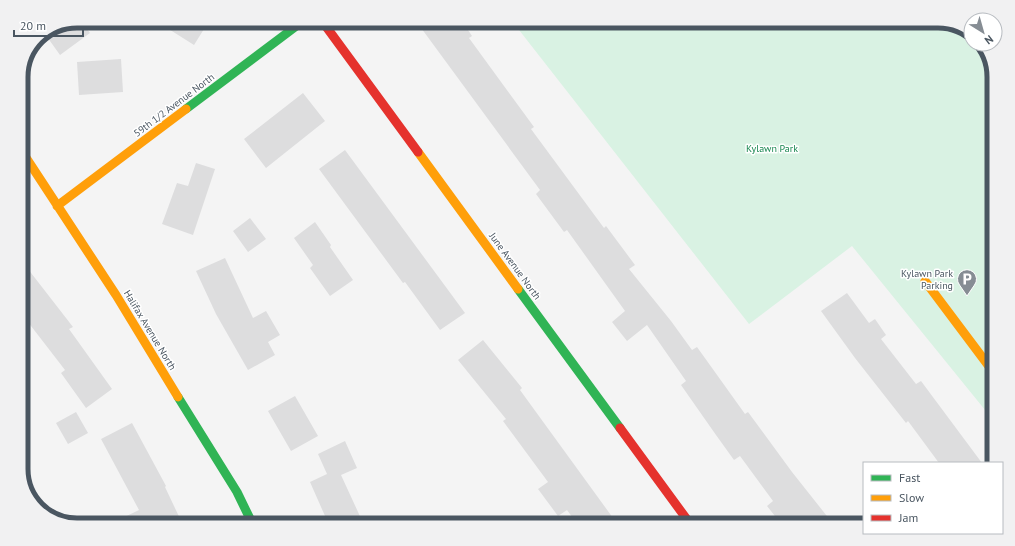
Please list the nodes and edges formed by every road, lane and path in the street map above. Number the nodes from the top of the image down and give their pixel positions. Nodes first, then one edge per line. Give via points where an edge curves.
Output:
1 (295, 28) edge
2 (327, 28) edge
3 (28, 161) edge
4 (57, 206) junction
5 (925, 281) dead end
6 (987, 364) edge
7 (250, 518) edge
8 (686, 518) edge

1 - 4 street, 59th 1/2 Avenue North
2 - 8 street, June Avenue North
3 - 4 street, Halifax Avenue North
4 - 7 street, Halifax Avenue North via 116,295 237,492
5 - 6 street

